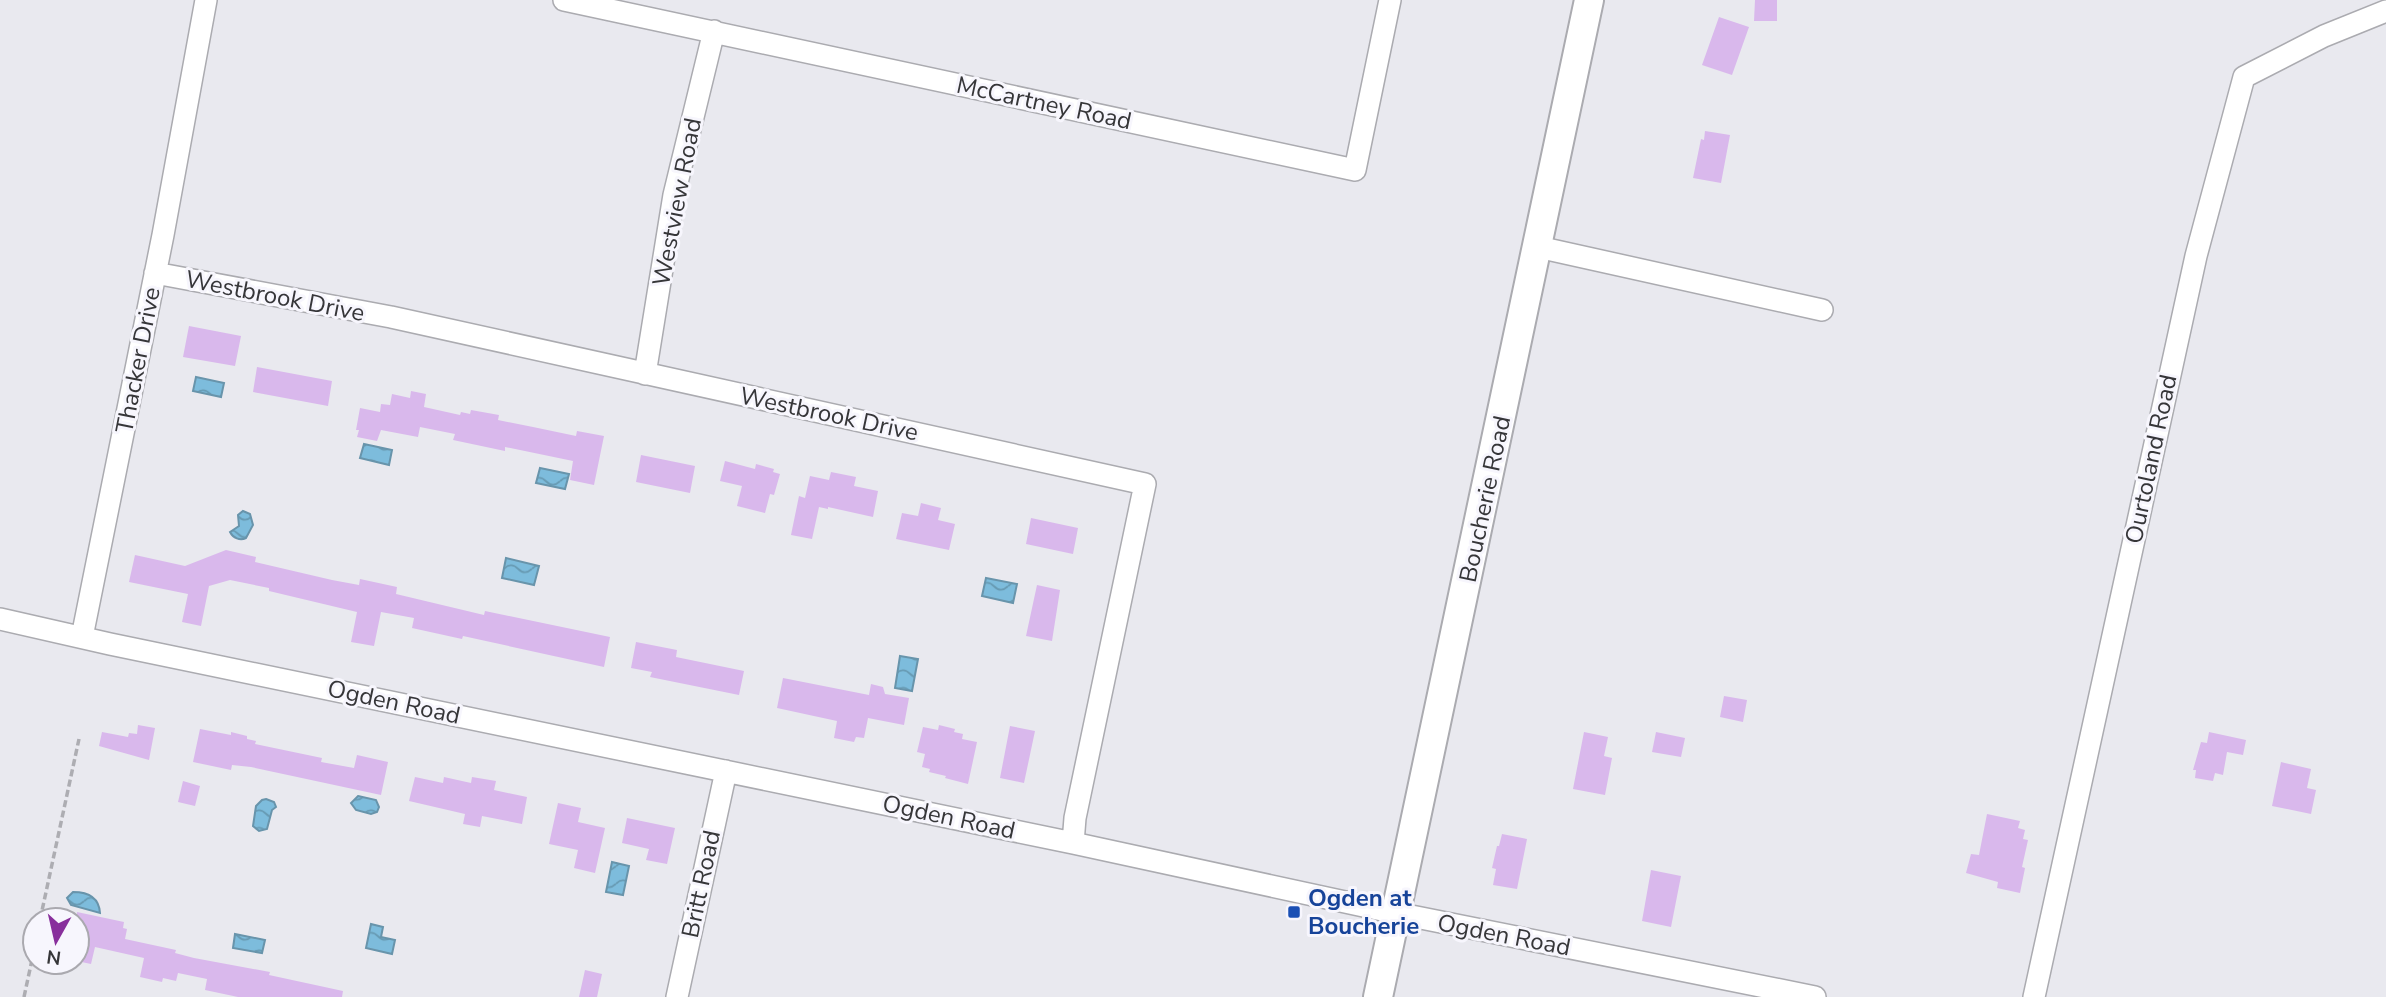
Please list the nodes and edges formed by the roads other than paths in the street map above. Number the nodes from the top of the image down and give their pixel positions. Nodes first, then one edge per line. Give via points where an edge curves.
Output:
1 (206, 0) edge
2 (564, 0) edge
3 (1390, 0) edge
4 (1589, 0) edge
5 (2386, 11) edge
6 (714, 31) junction
7 (1538, 247) junction
8 (155, 273) junction
9 (1822, 310) dead end
10 (645, 374) junction
11 (0, 619) edge
12 (82, 637) junction
13 (726, 771) junction
14 (1073, 842) junction
15 (1396, 913) junction
16 (677, 997) edge
17 (1378, 997) edge
18 (1815, 997) edge
19 (2034, 997) edge

1 - 8 street, Thacker Drive
2 - 6 street, McCartney Road
3 - 6 street, McCartney Road via 1355,170
4 - 7 main road, Boucherie Road
5 - 19 street, Ourtoland Road via 2244,77 2196,256
6 - 10 street, Westview Road via 674,195
7 - 9 street
7 - 15 main road, Boucherie Road
8 - 10 street, Westbrook Drive via 391,317
8 - 12 street, Thacker Drive
10 - 14 street, Westbrook Drive via 1145,484
11 - 12 street
12 - 13 street, Ogden Road
13 - 14 street, Ogden Road
13 - 16 street, Britt Road
14 - 15 street, Ogden Road
15 - 17 main road, Boucherie Road
15 - 18 street, Ogden Road

